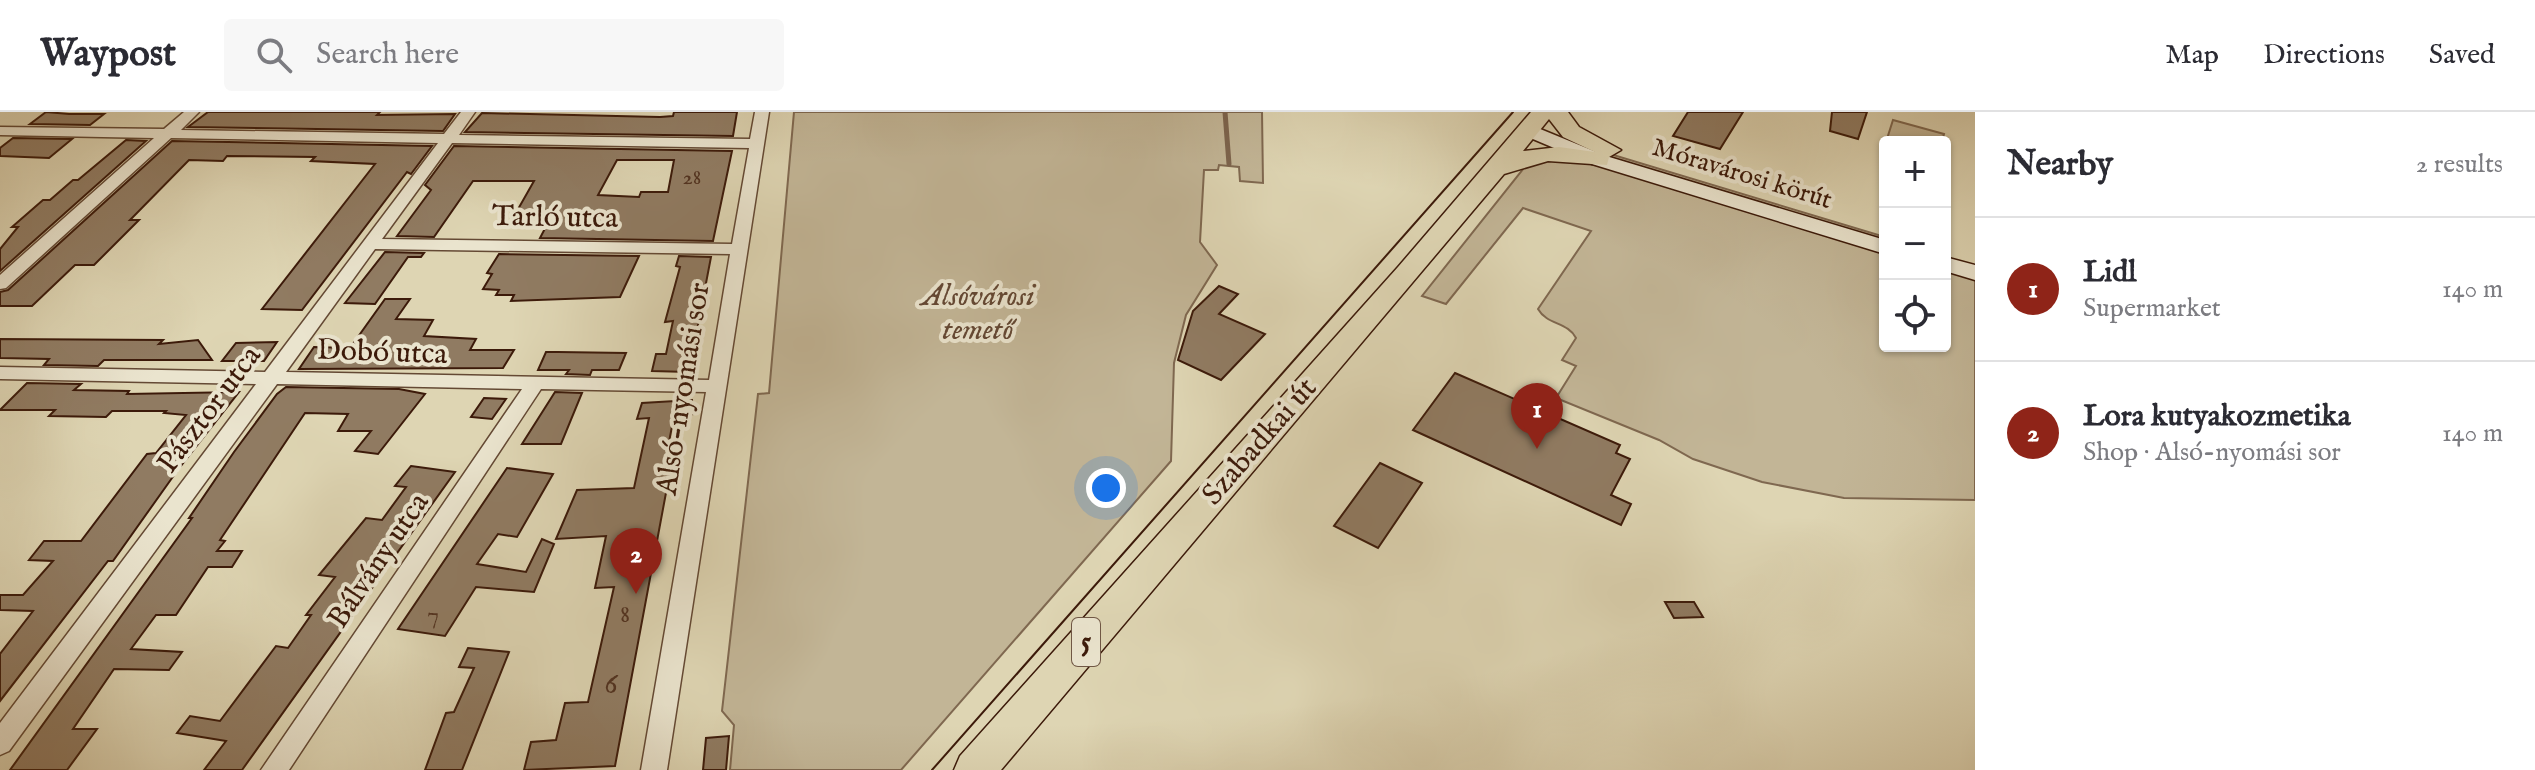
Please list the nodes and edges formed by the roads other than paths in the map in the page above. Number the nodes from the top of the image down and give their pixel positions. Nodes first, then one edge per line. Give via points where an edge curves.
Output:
1 (192, 112) edge
2 (468, 112) edge
3 (762, 112) edge
4 (1556, 112) edge
5 (1535, 121) edge
6 (0, 131) edge
7 (168, 133) junction
8 (449, 138) junction
9 (758, 144) junction
10 (1604, 155) junction
11 (1492, 171) junction
12 (1879, 231) edge
13 (372, 244) junction
14 (1879, 245) edge
15 (737, 249) junction
16 (1951, 250) edge
17 (1975, 257) edge
18 (1951, 266) edge
19 (1975, 266) edge
20 (1975, 273) edge
21 (0, 284) edge
22 (0, 373) edge
23 (270, 378) junction
24 (534, 385) junction
25 (715, 386) junction
26 (0, 743) edge
27 (274, 770) edge
28 (654, 770) edge
29 (975, 770) edge

1 - 7 street
2 - 8 street, Pásztor utca
3 - 9 street, Alsó-nyomási sor
4 - 10 main road via 1571,132
5 - 10 main road, Móravárosi körút
5 - 11 main road, Szabadkai út / 5
6 - 7 street
7 - 8 street
7 - 21 street
8 - 9 street
8 - 13 street, Pásztor utca
9 - 15 street, Alsó-nyomási sor
10 - 11 main road via 1536,153
10 - 12 main road, Móravárosi körút
10 - 14 main road, Móravárosi körút
11 - 29 main road, Szabadkai út / 5
13 - 15 street, Tarló utca
13 - 23 street, Pásztor utca
15 - 25 street, Alsó-nyomási sor
16 - 17 main road
17 - 19 main road
18 - 20 main road
22 - 23 street, Dobó utca
23 - 24 street, Dobó utca
23 - 26 street, Pásztor utca
24 - 25 street, Dobó utca
24 - 27 street, Bálvány utca
25 - 28 street, Alsó-nyomási sor

